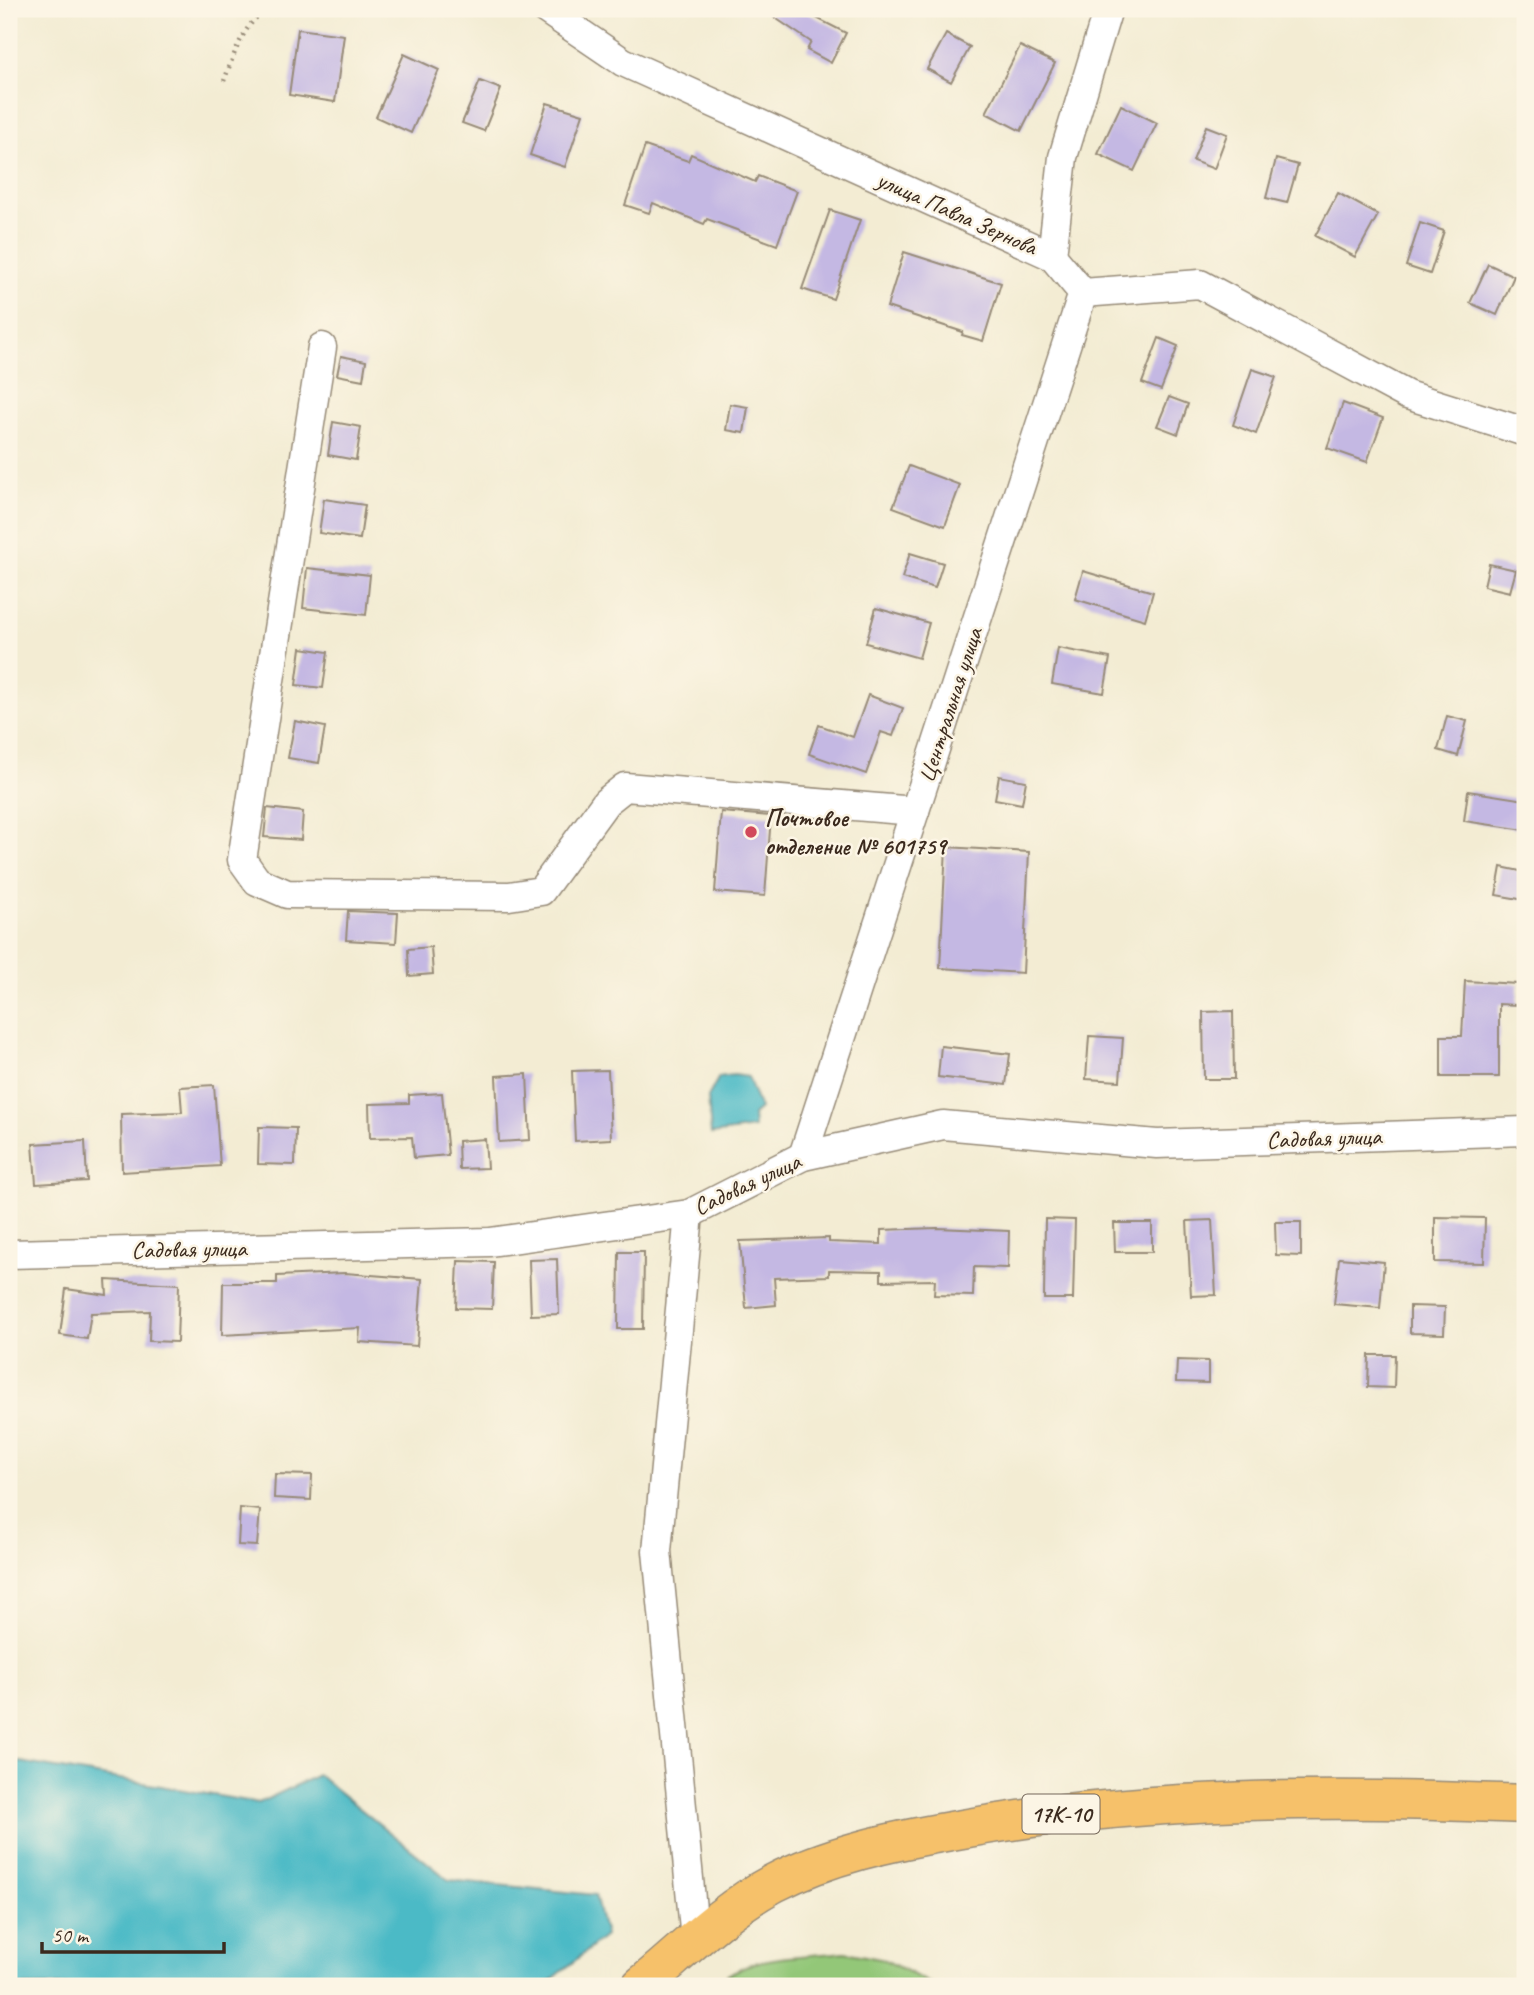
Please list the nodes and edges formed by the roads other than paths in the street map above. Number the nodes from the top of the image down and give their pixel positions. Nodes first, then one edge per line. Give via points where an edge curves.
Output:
1 (545, 9) edge
2 (1108, 9) edge
3 (1052, 256) junction
4 (1083, 293) junction
5 (322, 347) dead end
6 (1525, 432) edge
7 (915, 811) junction
8 (1525, 1131) edge
9 (803, 1156) junction
10 (689, 1214) junction
11 (9, 1254) edge
12 (1525, 1804) edge
13 (695, 1940) junction
14 (641, 1986) edge
15 (667, 1986) edge

1 - 3 street, улица Павла Зернова via 623,62
2 - 3 street via 1063,157
3 - 4 street, улица Павла Зернова
4 - 6 street via 1200,284 1407,395
4 - 7 street, Центральная улица
5 - 7 street via 242,860 257,881 287,894 509,896 541,891 606,802 625,788
7 - 9 street, Центральная улица
8 - 9 street, Садовая улица via 1157,1144 943,1125
9 - 10 street, Садовая улица
10 - 11 street, Садовая улица via 491,1242
10 - 13 street via 657,1551
12 - 13 main road, 17К-10 via 1187,1804 980,1825 809,1868 741,1902
13 - 14 main road, 17К-10
13 - 15 street

